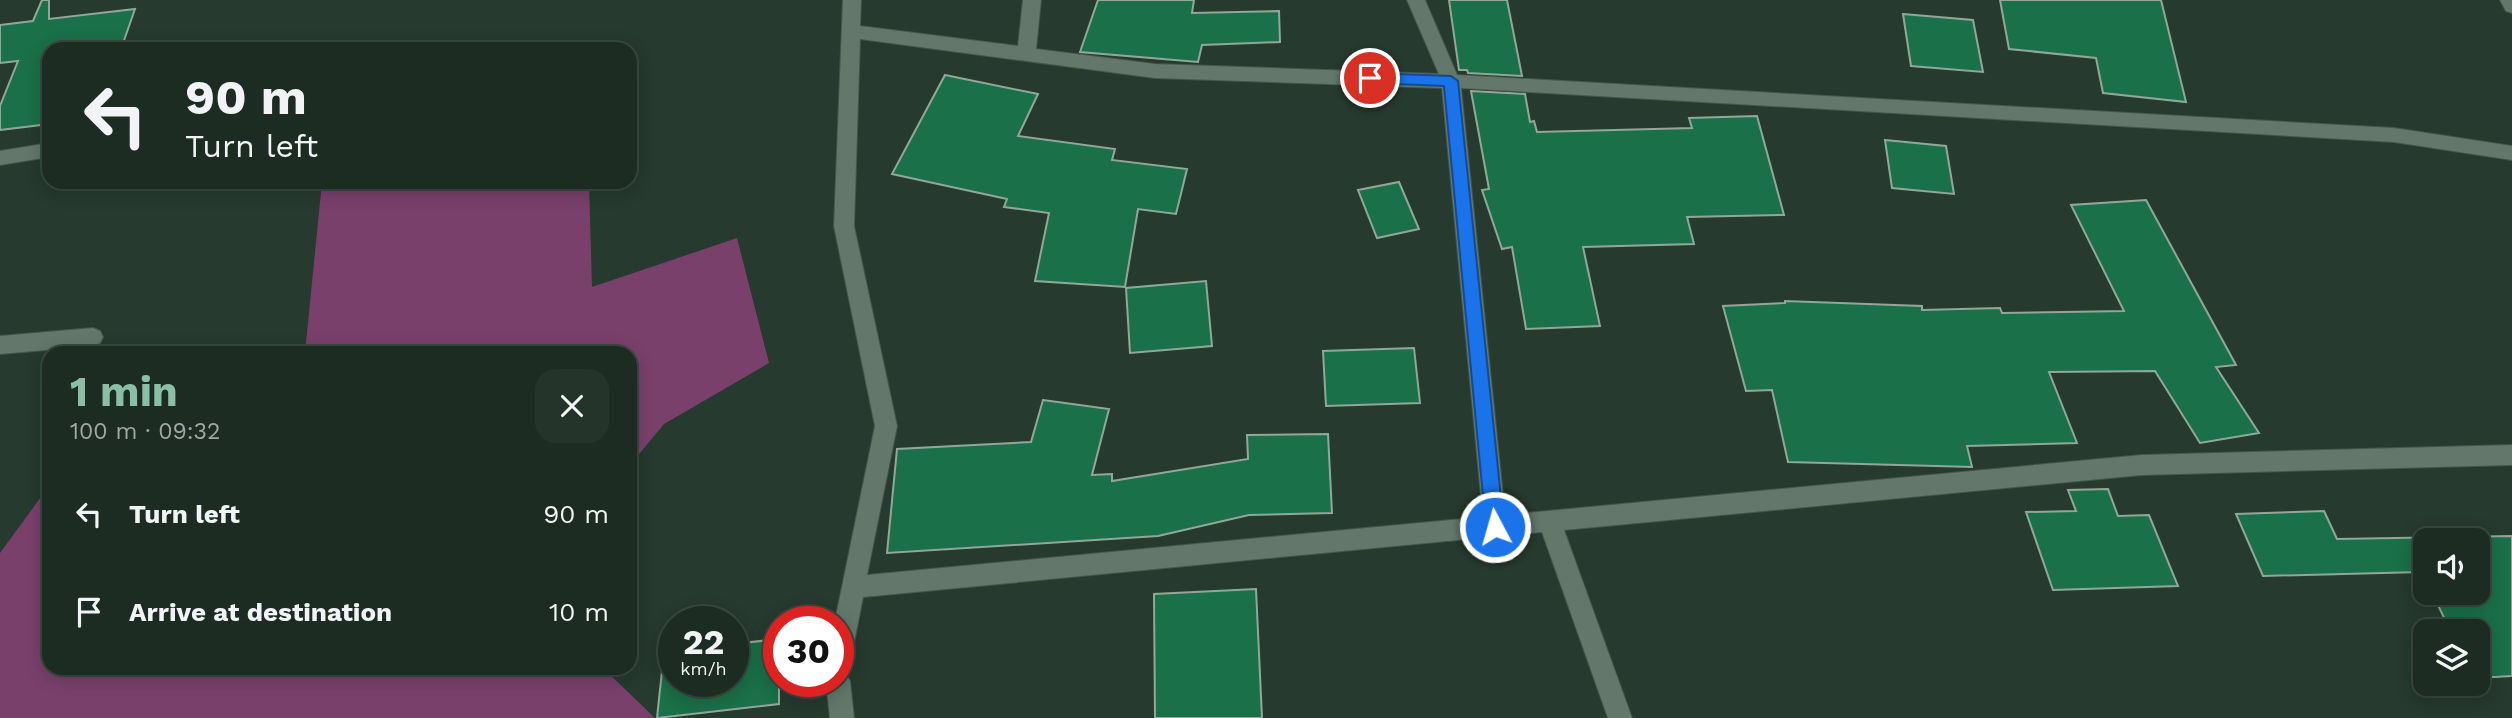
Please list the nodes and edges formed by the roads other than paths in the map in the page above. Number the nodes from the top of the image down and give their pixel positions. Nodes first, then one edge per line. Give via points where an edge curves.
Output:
1 (852, 0) edge
2 (1032, 0) edge
3 (1416, 0) edge
4 (2509, 0) edge
5 (2512, 7) edge
6 (849, 31) junction
7 (1026, 54) junction
8 (1451, 81) junction
9 (42, 151) edge
10 (2512, 153) edge
11 (0, 158) edge
12 (93, 337) dead end
13 (0, 345) edge
14 (2512, 456) edge
15 (1550, 522) junction
16 (1495, 527) junction
17 (854, 587) junction
18 (850, 606) edge
19 (840, 697) edge
20 (842, 718) edge
21 (1620, 718) edge

1 - 6 street
2 - 7 street
3 - 8 street
4 - 5 street
6 - 7 street
6 - 17 street via 844,226 886,426
7 - 8 street via 1155,71
8 - 10 street via 2394,135
8 - 16 street
9 - 11 street
12 - 13 street
14 - 15 street via 2143,465
15 - 16 street
15 - 21 street
16 - 17 street
17 - 18 street
19 - 20 street

